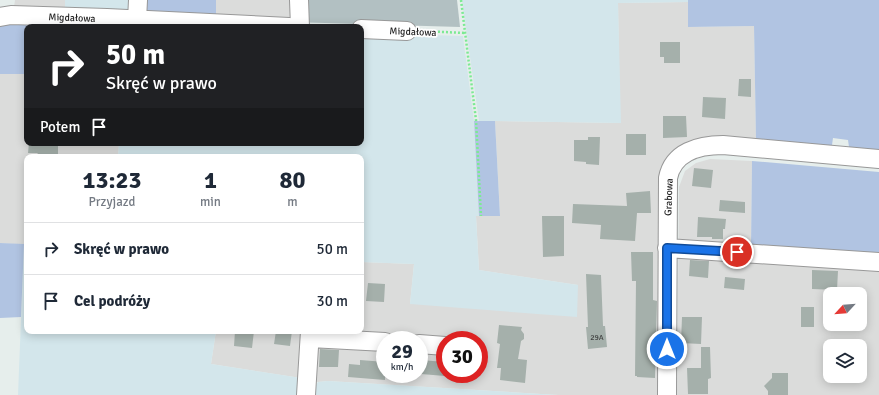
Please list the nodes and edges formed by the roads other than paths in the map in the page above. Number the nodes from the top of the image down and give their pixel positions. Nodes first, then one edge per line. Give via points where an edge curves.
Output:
1 (138, 0) edge
2 (299, 0) edge
3 (0, 17) edge
4 (137, 20) junction
5 (224, 24) edge
6 (300, 24) edge
7 (364, 29) edge
8 (407, 31) road end
9 (879, 159) edge
10 (667, 248) junction
11 (879, 262) edge
12 (310, 334) edge
13 (376, 341) edge
14 (306, 395) edge
15 (667, 395) edge

1 - 4 street
2 - 6 street
3 - 4 street, Migdałowa via 11,15
4 - 5 street, Migdałowa
7 - 8 street, Migdałowa
9 - 10 street, Grabowa via 723,145 711,145 690,151 675,163 668,178
10 - 11 street
10 - 15 street, Grabowa
12 - 13 street
12 - 14 street

